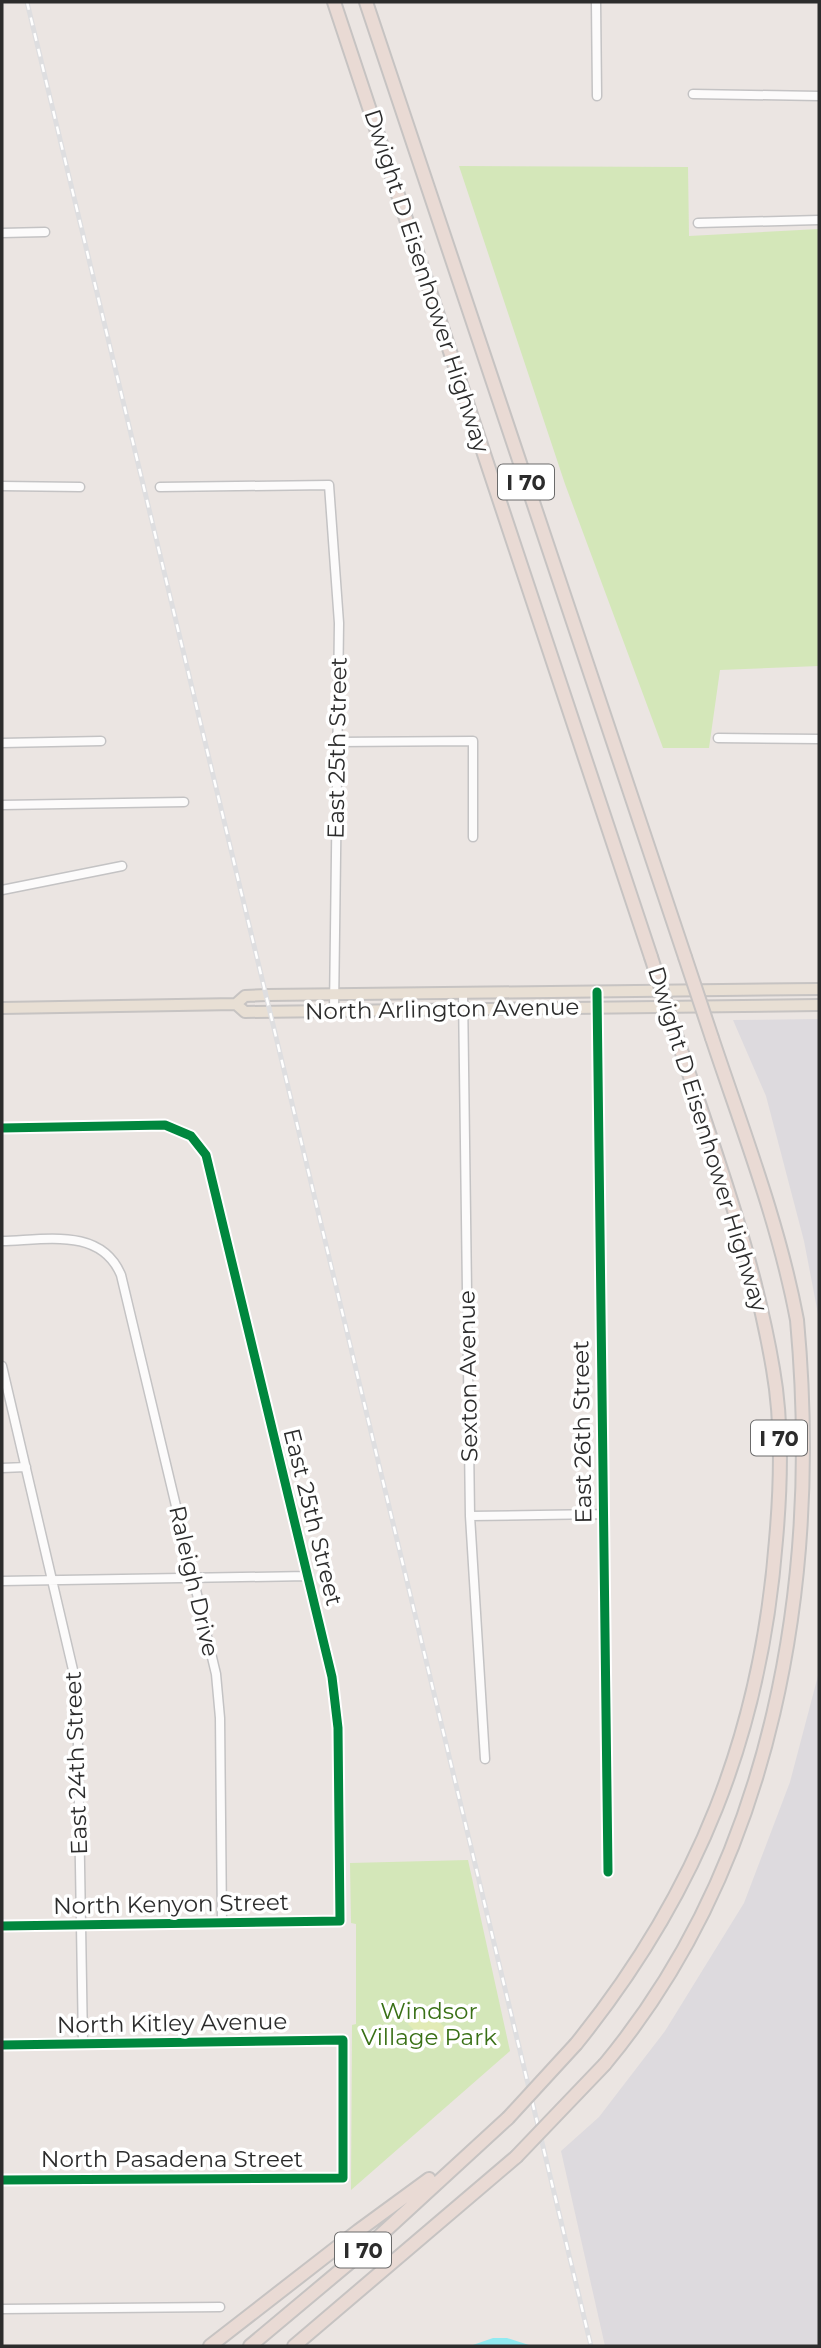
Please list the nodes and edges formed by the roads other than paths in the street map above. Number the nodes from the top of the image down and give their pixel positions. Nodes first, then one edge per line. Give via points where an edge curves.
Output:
1 (596, 2) edge
2 (335, 4) edge
3 (367, 4) edge
4 (693, 94) dead end
5 (597, 96) dead end
6 (819, 96) edge
7 (819, 220) edge
8 (698, 223) dead end
9 (45, 232) dead end
10 (2, 233) edge
11 (2, 486) edge
12 (80, 487) dead end
13 (160, 487) dead end
14 (718, 738) dead end
15 (819, 739) edge
16 (101, 741) dead end
17 (2, 743) edge
18 (337, 743) junction
19 (184, 802) dead end
20 (2, 805) edge
21 (473, 837) dead end
22 (122, 866) dead end
23 (2, 890) edge
24 (819, 989) edge
25 (597, 992) junction
26 (463, 993) junction
27 (334, 995) junction
28 (236, 1004) junction
29 (819, 1005) edge
30 (2, 1008) edge
31 (597, 1008) junction
32 (463, 1009) junction
33 (334, 1010) junction
34 (2, 1128) edge
35 (2, 1241) edge
36 (2, 1366) edge
37 (26, 1467) junction
38 (2, 1468) edge
39 (602, 1514) junction
40 (470, 1516) junction
41 (308, 1576) junction
42 (193, 1578) junction
43 (54, 1580) junction
44 (2, 1581) edge
45 (485, 1759) dead end
46 (608, 1872) dead end
47 (340, 1921) joint
48 (222, 1923) junction
49 (81, 1925) junction
50 (2, 1926) edge
51 (83, 2044) junction
52 (2, 2045) edge
53 (472, 2148) junction
54 (343, 2178) joint
55 (2, 2180) edge
56 (343, 2306) junction
57 (220, 2307) dead end
58 (2, 2309) edge
59 (210, 2346) edge
60 (250, 2346) edge
61 (294, 2346) edge
62 (306, 2346) edge

1 - 5 street
2 - 53 highway, Dwight D Eisenhower Highway / I 70, bridge via 742,1234 774,1372 780,1498 770,1612 742,1737 705,1839 641,1956 576,2045 508,2118
3 - 56 highway, Dwight D Eisenhower Highway / I 70, bridge via 776,1232 797,1318 811,1444 808,1573 785,1706 747,1824 716,1893 652,2002 557,2118
4 - 6 street
7 - 8 street
9 - 10 street
11 - 12 street
13 - 18 street, East 25th Street via 329,485 339,623
14 - 15 street
16 - 17 street
18 - 21 street via 473,741
18 - 27 street, East 25th Street
19 - 20 street
22 - 23 street
24 - 25 main road, North Arlington Avenue
25 - 26 main road, North Arlington Avenue
25 - 31 street, East 26th Street
26 - 27 main road, North Arlington Avenue
26 - 32 street, Sexton Avenue
27 - 28 main road, North Arlington Avenue via 245,996
27 - 33 street, East 25th Street
28 - 30 main road, North Arlington Avenue
28 - 33 main road, North Arlington Avenue via 245,1012
29 - 31 main road, North Arlington Avenue
31 - 32 main road, North Arlington Avenue
31 - 39 street, East 26th Street
32 - 33 main road, North Arlington Avenue
32 - 40 street, Sexton Avenue
34 - 41 street, East 25th Street via 165,1125 188,1133 201,1146
35 - 42 street, Raleigh Drive via 80,1240 105,1250 115,1261
36 - 37 street, East 24th Street
37 - 38 street
37 - 43 street, East 24th Street
39 - 40 street
39 - 46 street, East 26th Street
40 - 45 street, Sexton Avenue
41 - 42 street
41 - 47 street, East 25th Street via 338,1720
42 - 43 street
42 - 48 street, Raleigh Drive via 219,1698
43 - 44 street
43 - 49 street, East 24th Street via 78,1698
47 - 48 street, North Kenyon Street
48 - 49 street, North Kenyon Street
49 - 50 street, North Kenyon Street
49 - 51 street, East 24th Street
51 - 52 street, North Kitley Avenue
51 - 54 street, North Kitley Avenue via 343,2040
53 - 59 highway
53 - 60 highway, Dwight D Eisenhower Highway / I 70 via 360,2253
54 - 55 street, North Pasadena Street
56 - 61 highway, Dwight D Eisenhower Highway / I 70
56 - 62 highway
57 - 58 street

